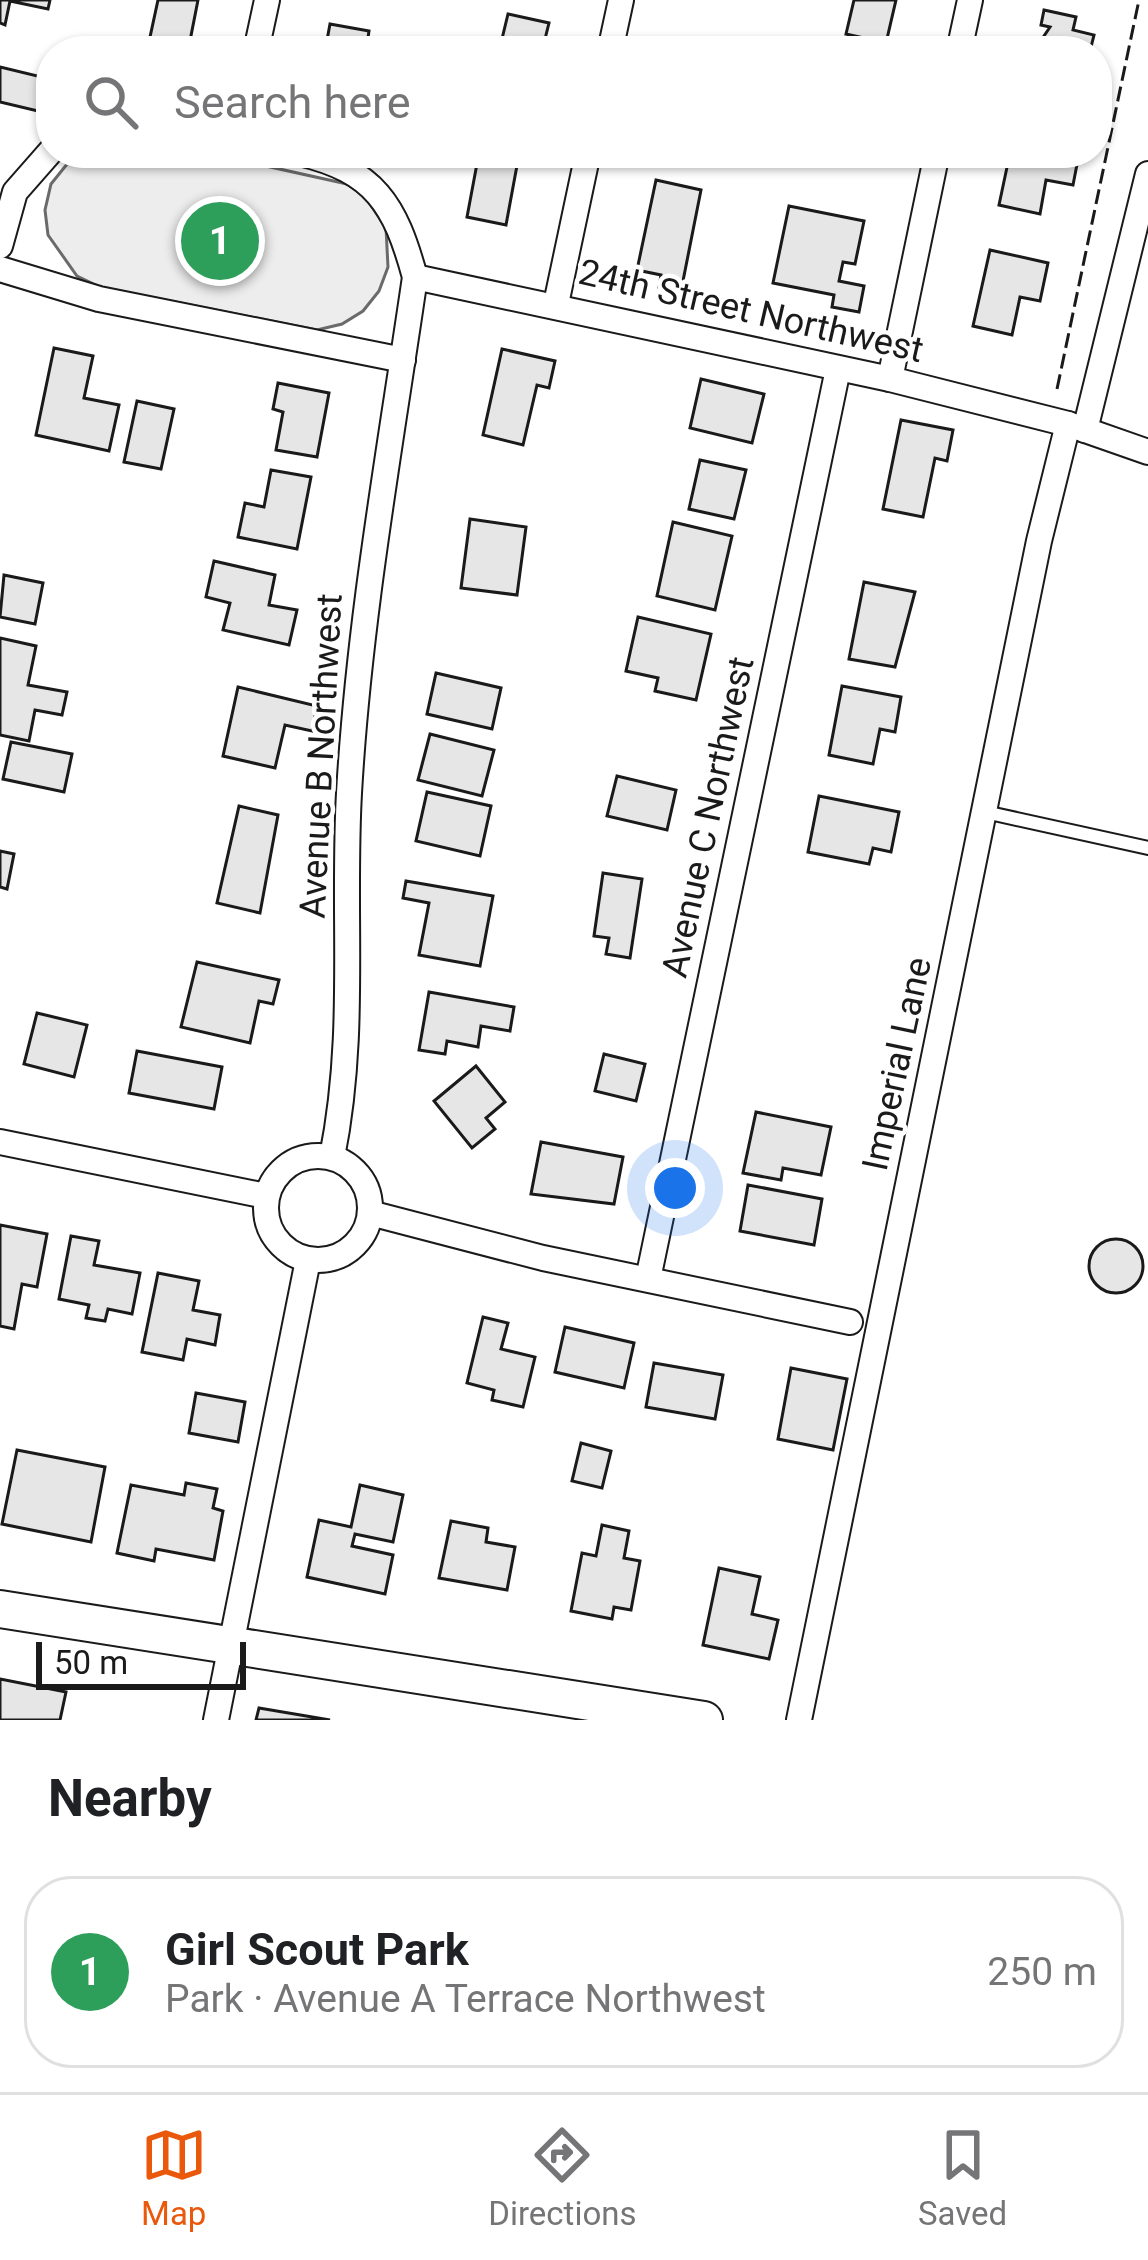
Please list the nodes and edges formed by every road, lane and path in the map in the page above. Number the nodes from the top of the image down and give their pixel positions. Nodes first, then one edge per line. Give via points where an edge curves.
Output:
1 (267, 0) edge
2 (621, 0) edge
3 (970, 0) edge
4 (259, 36) edge
5 (613, 36) edge
6 (962, 36) edge
7 (36, 165) edge
8 (345, 168) edge
9 (585, 168) edge
10 (935, 168) edge
11 (1148, 174) edge
12 (8, 190) edge
13 (0, 245) edge
14 (0, 269) edge
15 (415, 277) junction
16 (556, 304) junction
17 (403, 360) junction
18 (838, 369) junction
19 (890, 379) junction
20 (1077, 427) junction
21 (1148, 452) edge
22 (985, 812) junction
23 (1148, 848) edge
24 (0, 1142) edge
25 (332, 1157) junction
26 (266, 1196) junction
27 (370, 1213) junction
28 (308, 1260) junction
29 (647, 1279) junction
30 (850, 1322) dead end
31 (0, 1609) edge
32 (230, 1644) junction
33 (216, 1720) edge
34 (704, 1720) edge
35 (799, 1720) edge

1 - 4 street
2 - 5 street
3 - 6 street
7 - 12 street
8 - 15 street via 371,183 400,230
9 - 16 street
10 - 19 street
11 - 20 street, Imperial Lane
12 - 13 street
14 - 17 street via 99,299
15 - 16 street, 24th Street Northwest
15 - 17 street
16 - 18 street, 24th Street Northwest
17 - 25 street, Avenue B Northwest via 355,708 346,886 349,1065
18 - 19 street, 24th Street Northwest
18 - 29 street, Avenue C Northwest
19 - 20 street, 24th Street Northwest
20 - 21 street, 24th Street Northwest
20 - 22 street, Imperial Lane
22 - 23 lane
22 - 35 street, Imperial Lane
24 - 26 street
25 - 26 street via 299,1159
25 - 27 street via 361,1178
26 - 28 street via 279,1244
27 - 28 street via 343,1255
27 - 29 street
28 - 32 street
29 - 30 street
31 - 32 street
32 - 33 street
32 - 34 street

